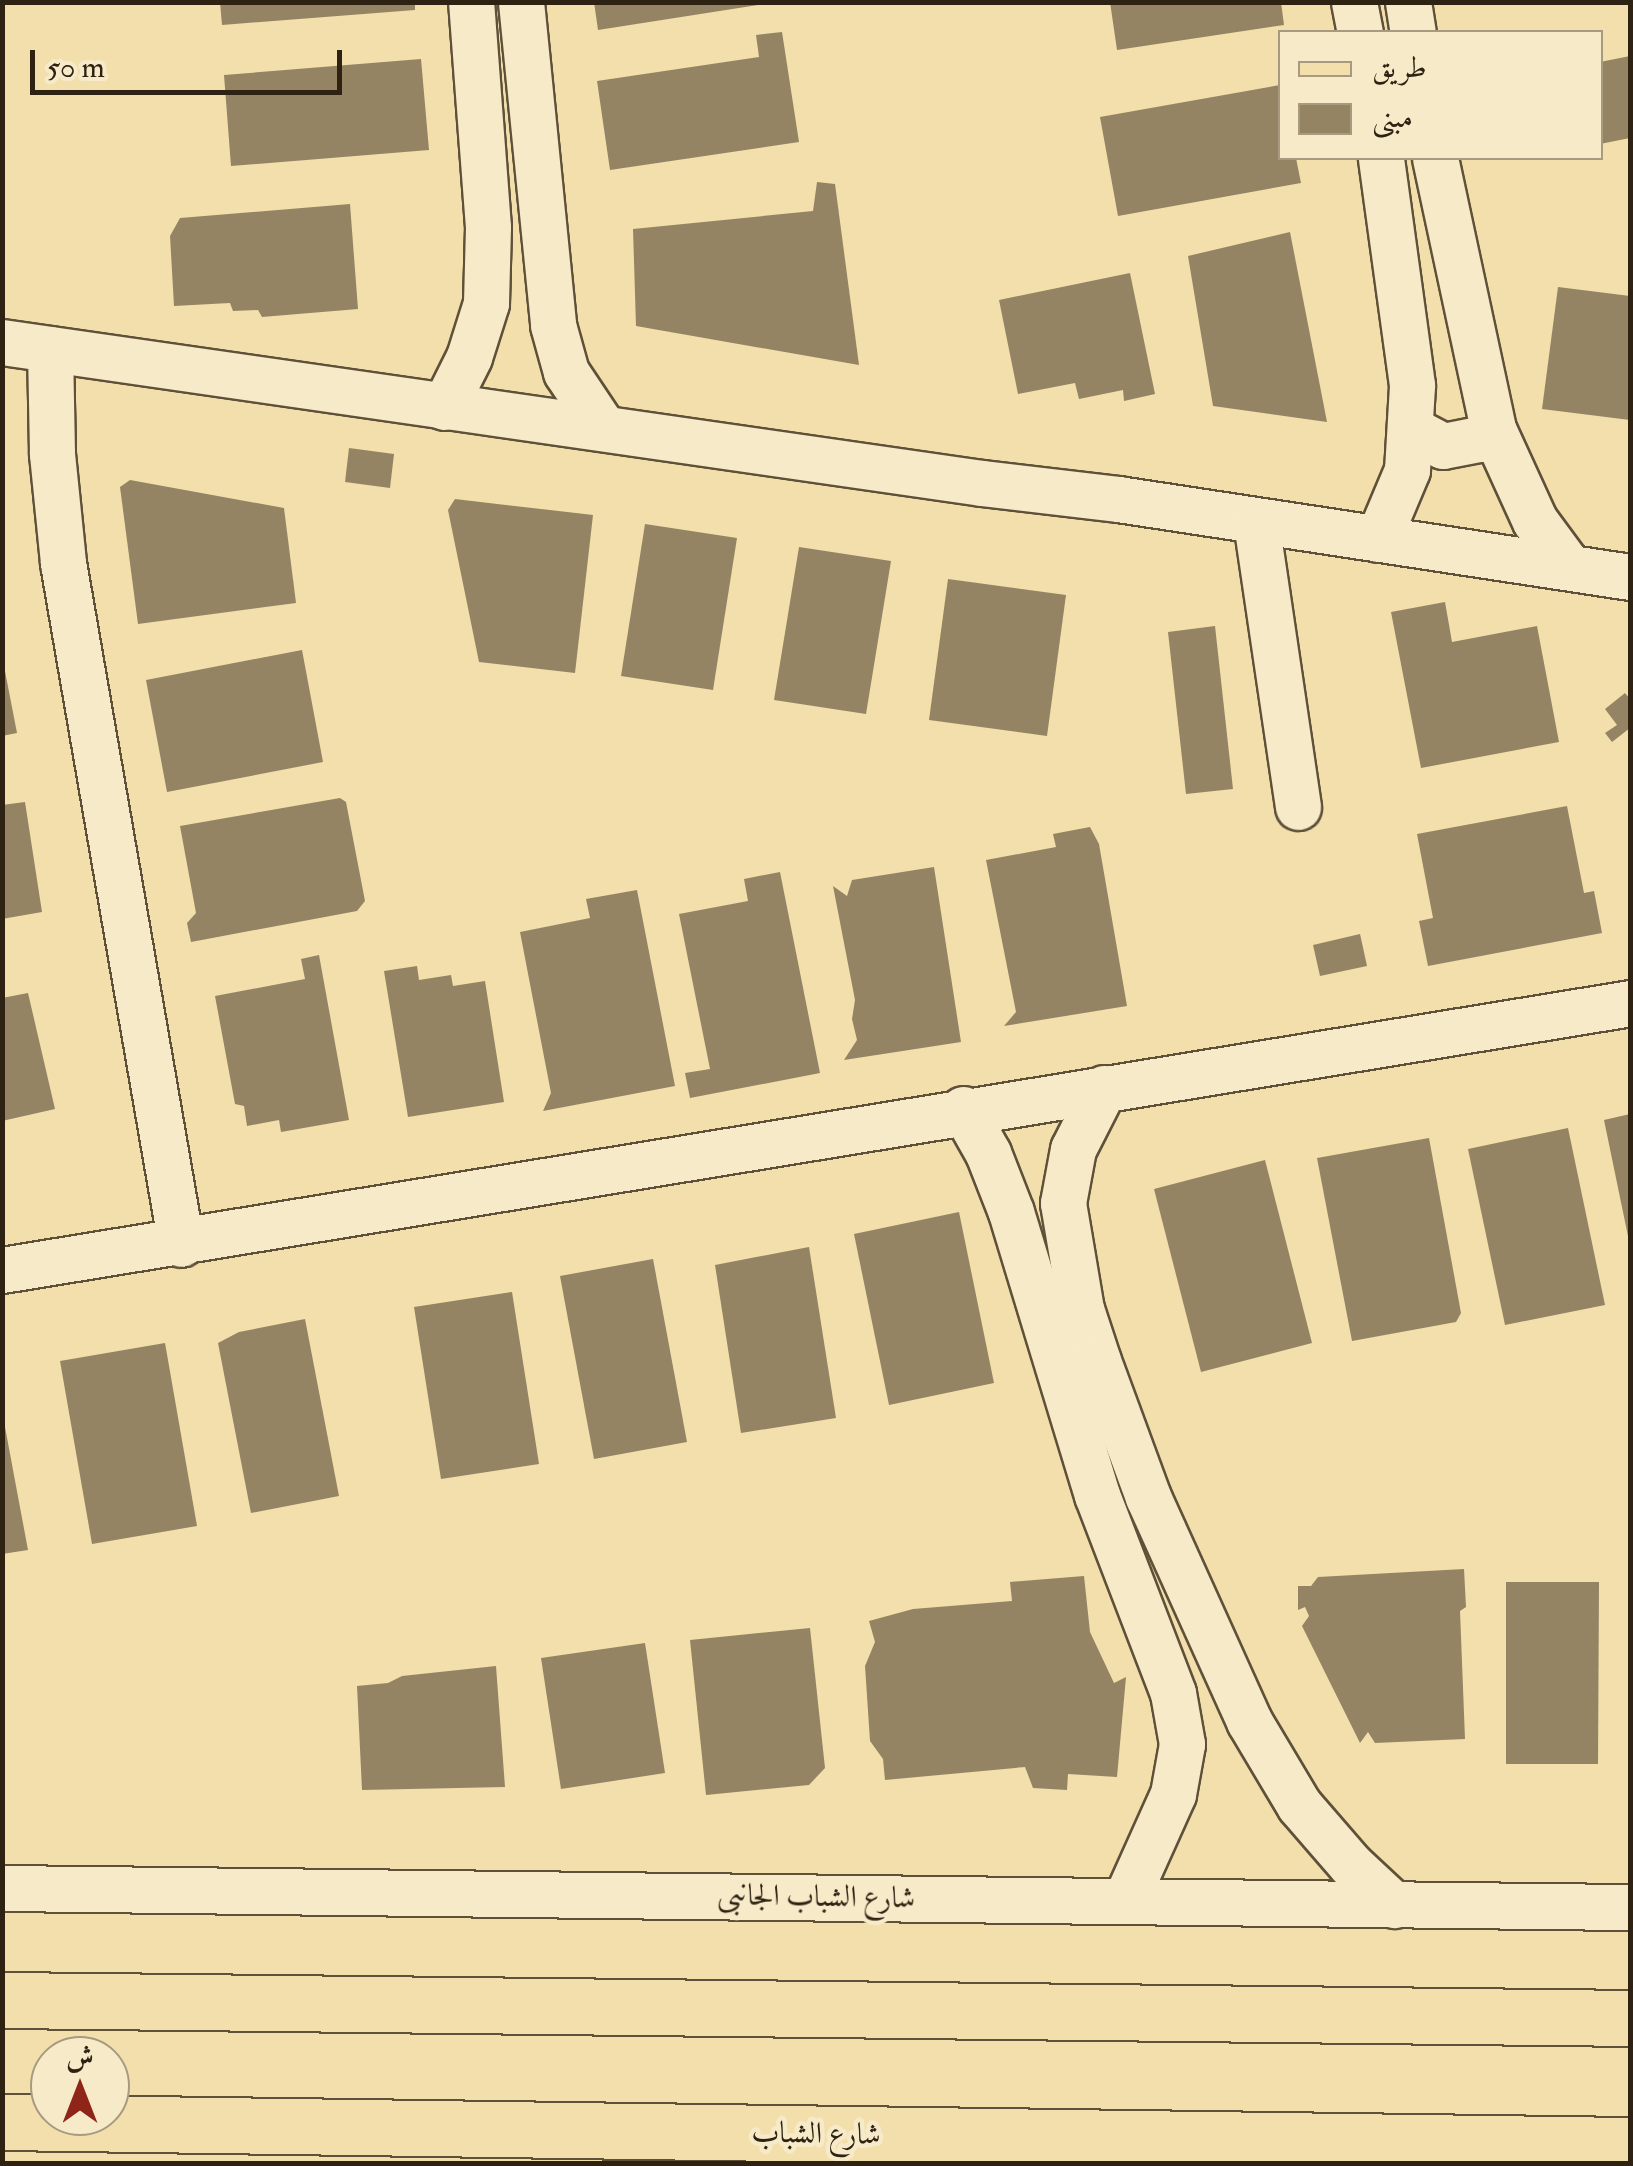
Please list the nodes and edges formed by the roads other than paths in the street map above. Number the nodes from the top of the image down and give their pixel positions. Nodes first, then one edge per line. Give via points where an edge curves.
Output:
1 (471, 2) edge
2 (522, 2) edge
3 (1354, 2) edge
4 (1408, 2) edge
5 (1360, 30) edge
6 (1413, 30) edge
7 (1381, 160) edge
8 (1435, 160) edge
9 (486, 303) junction
10 (552, 308) junction
11 (2, 342) edge
12 (50, 350) junction
13 (444, 408) junction
14 (602, 426) junction
15 (1411, 429) junction
16 (1493, 429) junction
17 (1256, 522) junction
18 (1378, 540) junction
19 (1570, 567) junction
20 (1630, 577) edge
21 (1298, 808) dead end
22 (1630, 1003) edge
23 (1104, 1088) junction
24 (963, 1109) junction
25 (1063, 1203) junction
26 (1011, 1212) junction
27 (181, 1244) junction
28 (2, 1270) edge
29 (1227, 1674) junction
30 (1173, 1693) junction
31 (2, 1888) edge
32 (1125, 1901) junction
33 (1394, 1905) junction
34 (1630, 1907) edge
35 (2, 2000) edge
36 (1630, 2018) edge
37 (2, 2122) edge
38 (1630, 2145) edge
39 (486, 2146) edge
40 (864, 2149) edge

1 - 9 street via 488,227
2 - 10 street
3 - 5 street
4 - 6 street
7 - 15 street via 1406,326
8 - 16 street
9 - 10 street via 525,318
9 - 13 street
10 - 14 street via 566,372
11 - 12 street
12 - 13 street
12 - 27 street via 62,563
13 - 14 street
14 - 17 street
15 - 16 street via 1443,446
15 - 18 street via 1403,487
16 - 19 street via 1535,522
17 - 18 street
17 - 21 street
18 - 19 street
19 - 20 street
22 - 23 street
23 - 24 street
23 - 25 street via 1073,1149
24 - 26 street
24 - 27 street
25 - 26 street via 1031,1194
25 - 29 street via 1080,1309 1098,1361 1148,1497
26 - 30 street via 1097,1495
27 - 28 street
29 - 30 street via 1217,1696 1196,1701
29 - 33 street via 1299,1805
30 - 32 street via 1182,1744 1172,1794
31 - 32 street, شارع الشباب الجانبى
32 - 33 street, شارع الشباب الجانبى
33 - 34 street, شارع الشباب الجانبى
35 - 36 main road
37 - 39 main road, شارع الشباب
38 - 40 main road, شارع الشباب
39 - 40 main road, شارع الشباب

